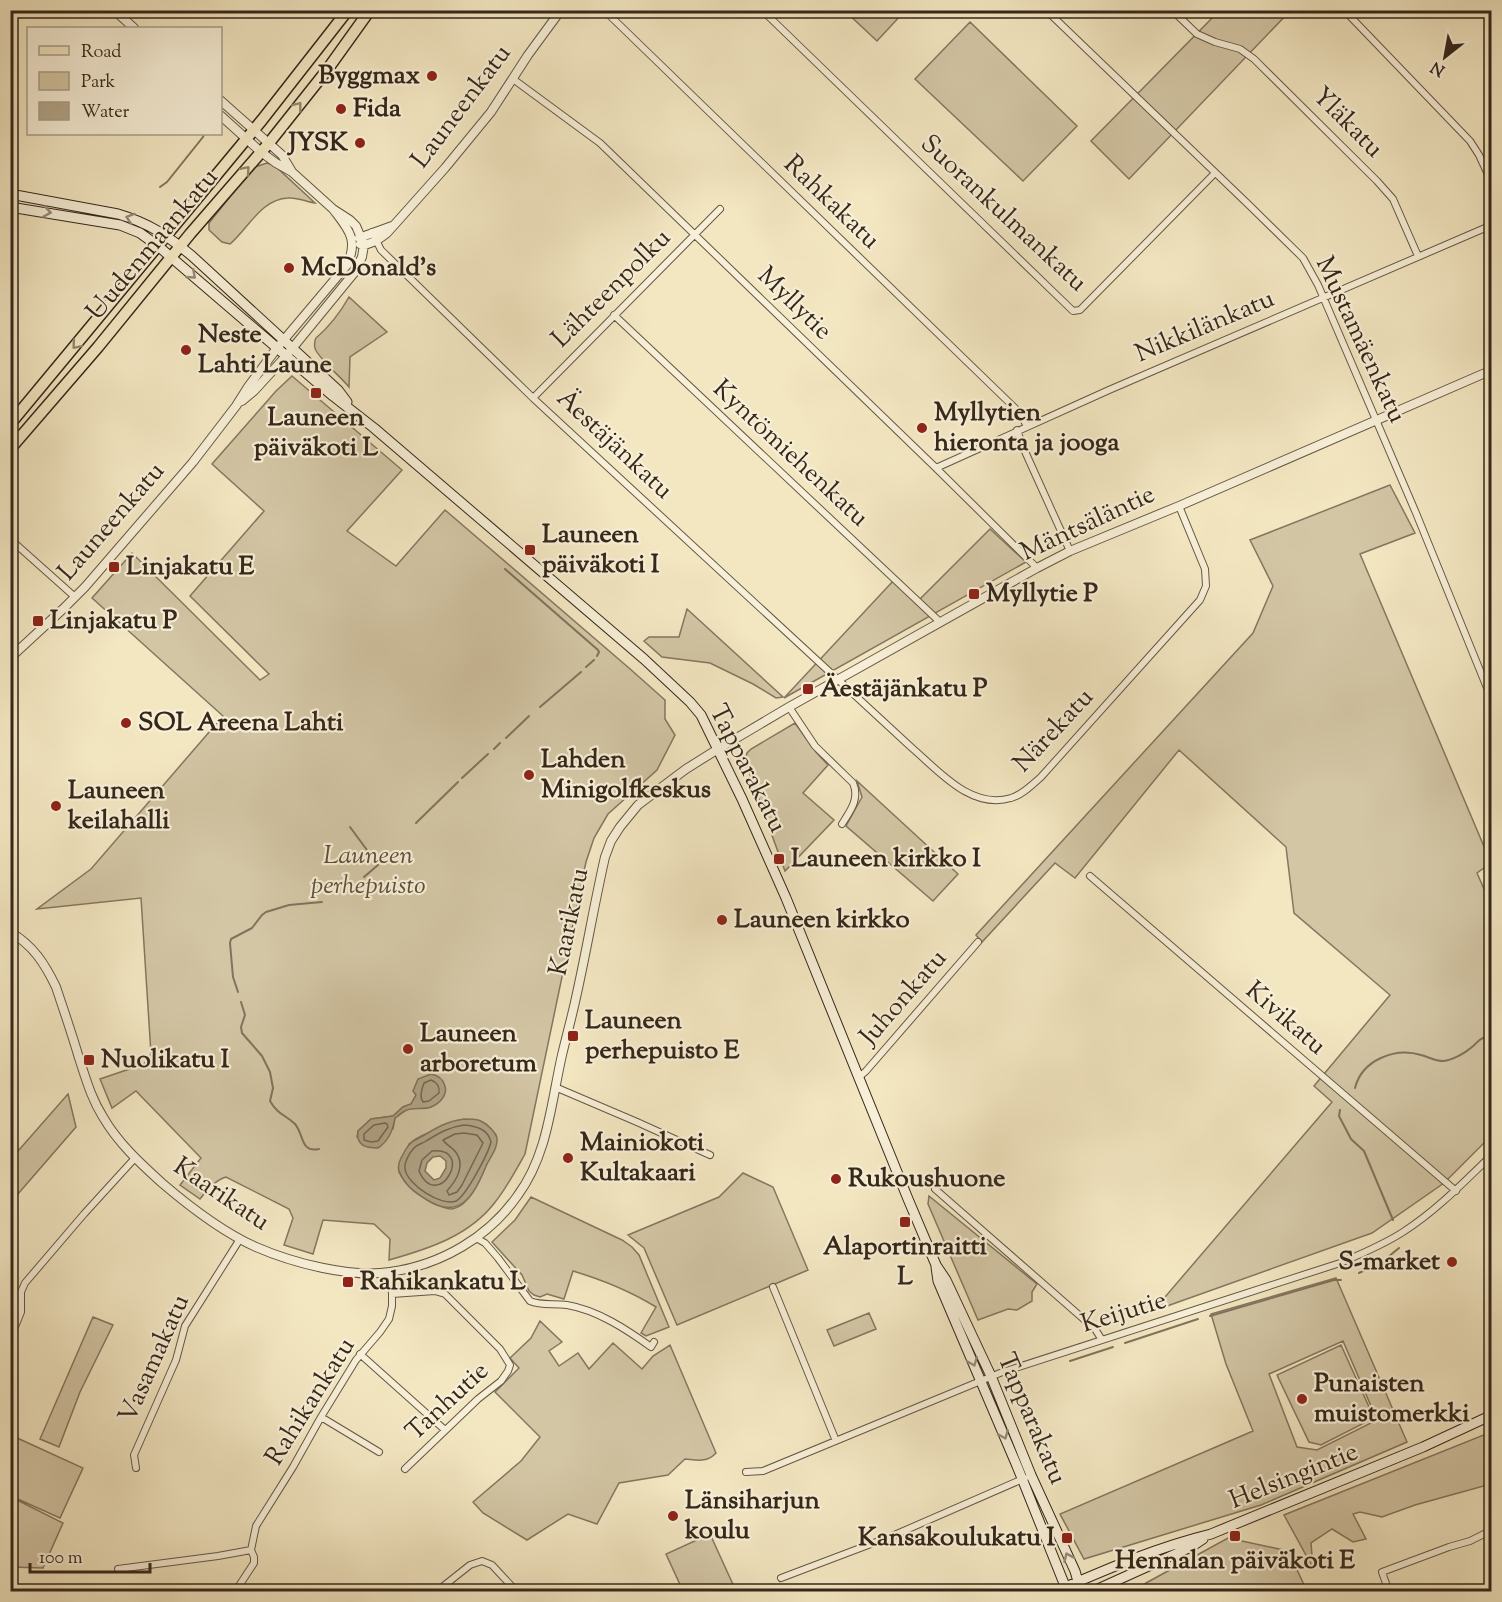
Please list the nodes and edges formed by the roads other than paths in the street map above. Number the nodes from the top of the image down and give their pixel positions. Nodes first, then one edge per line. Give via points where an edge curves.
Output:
1 (114, 10) edge
2 (348, 10) edge
3 (370, 10) edge
4 (561, 10) edge
5 (604, 10) edge
6 (762, 10) edge
7 (1046, 10) edge
8 (1172, 10) edge
9 (1344, 10) edge
10 (133, 27) edge
11 (513, 78) junction
12 (222, 102) edge
13 (222, 117) edge
14 (254, 130) junction
15 (247, 139) junction
16 (269, 143) junction
17 (261, 152) junction
18 (292, 171) junction
19 (1215, 172) junction
20 (1491, 183) edge
21 (10, 194) edge
22 (10, 207) edge
23 (333, 208) junction
24 (720, 208) dead end
25 (1491, 225) edge
26 (392, 226) junction
27 (372, 232) junction
28 (694, 234) junction
29 (167, 236) junction
30 (361, 236) junction
31 (376, 241) junction
32 (353, 242) junction
33 (364, 245) junction
34 (158, 246) junction
35 (180, 246) junction
36 (1418, 256) junction
37 (171, 257) junction
38 (1324, 297) junction
39 (614, 315) junction
40 (281, 344) junction
41 (289, 352) junction
42 (1491, 370) edge
43 (533, 398) junction
44 (236, 406) junction
45 (1375, 420) junction
46 (10, 424) edge
47 (1027, 426) junction
48 (1017, 430) junction
49 (10, 449) edge
50 (936, 468) junction
51 (1179, 506) junction
52 (10, 539) edge
53 (1070, 551) junction
54 (1037, 568) junction
55 (75, 597) junction
56 (940, 622) junction
57 (10, 658) edge
58 (839, 679) junction
59 (1491, 700) edge
60 (789, 707) junction
61 (718, 748) junction
62 (842, 824) dead end
63 (1090, 876) dead end
64 (10, 932) edge
65 (978, 942) dead end
66 (858, 1078) junction
67 (555, 1088) junction
68 (710, 1155) dead end
69 (1491, 1155) edge
70 (135, 1158) junction
71 (935, 1189) dead end
72 (1456, 1191) junction
73 (476, 1238) junction
74 (240, 1239) junction
75 (936, 1265) junction
76 (390, 1272) junction
77 (773, 1287) dead end
78 (392, 1294) junction
79 (10, 1339) edge
80 (1102, 1340) junction
81 (654, 1342) dead end
82 (360, 1354) junction
83 (991, 1376) junction
84 (981, 1381) junction
85 (1491, 1414) edge
86 (321, 1417) junction
87 (445, 1430) junction
88 (836, 1441) junction
89 (379, 1452) dead end
90 (136, 1468) dead end
91 (405, 1469) dead end
92 (746, 1472) dead end
93 (1027, 1477) junction
94 (1491, 1530) edge
95 (1211, 1534) junction
96 (251, 1550) junction
97 (118, 1569) dead end
98 (781, 1578) dead end
99 (1079, 1581) junction
100 (1066, 1589) edge
101 (235, 1592) edge
102 (436, 1592) edge
103 (517, 1592) edge
104 (1054, 1592) edge
105 (1081, 1592) edge
106 (1091, 1592) edge
107 (1389, 1592) edge

1 - 10 street
2 - 14 main road, Uudenmaankatu
16 -> 3 main road, Uudenmaankatu
4 - 11 street, Launeenkatu
5 - 47 street, Rahkakatu via 1019,412
6 - 19 street, Suorankulmankatu via 1073,311 1080,310
7 - 19 street, Mustamäenkatu
8 - 36 street, Yläkatu via 1197,34 1240,49 1254,59 1377,181 1393,199
9 - 20 street via 1470,141
11 - 26 street, Launeenkatu via 445,168
11 - 28 street, Myllytie via 600,143
12 - 14 street
13 - 15 street
14 - 15 main road, Uudenmaankatu
14 - 16 street
15 - 17 street
15 - 29 main road, Uudenmaankatu
16 - 17 main road, Uudenmaankatu
16 - 18 street
17 - 18 street
35 -> 17 main road, Uudenmaankatu
18 - 23 street
19 - 38 street, Mustamäenkatu via 1303,258
29 -> 21 main road via 146,223 118,214
22 -> 34 main road via 120,225
23 - 30 street via 356,226
23 - 32 street
24 - 28 street, Lähteenpolku
25 - 36 street, Nikkilänkatu
26 - 27 street
26 - 31 street, Launeenkatu
27 - 30 street
27 - 31 street, Äestäjänkatu
28 - 39 street, Lähteenpolku
28 - 50 street, Myllytie
29 - 34 main road, Uudenmaankatu
29 - 35 main road
30 - 32 street
30 - 33 street
31 - 33 street, Launeenkatu
31 - 43 street, Äestäjänkatu
32 - 33 street
32 - 40 street, Launeenkatu via 347,265
33 - 41 street, Launeenkatu via 354,273
34 - 37 main road
34 -> 46 main road, Uudenmaankatu
35 - 37 main road, Uudenmaankatu
35 - 40 main road
36 - 38 street, Nikkilänkatu
37 -> 40 main road
37 - 49 main road, Uudenmaankatu
38 - 45 street, Mustamäenkatu
38 - 47 street, Nikkilänkatu
39 - 43 street, Lähteenpolku
39 - 56 street, Kyntömiehenkatu
40 - 41 main road, Tapparakatu
40 - 44 street, Launeenkatu
41 - 44 street, Launeenkatu
41 - 61 main road, Tapparakatu via 338,390 354,411 690,702
42 - 45 street, Mäntsäläntie
43 - 58 street, Äestäjänkatu
44 - 55 street, Launeenkatu via 193,462
45 - 51 street, Mäntsäläntie
45 - 59 street, Mustamäenkatu
47 - 48 street, Nikkilänkatu
48 - 50 street, Nikkilänkatu
48 - 53 street
50 - 54 street, Myllytie
51 - 53 street, Mäntsäläntie
51 - 58 street, Närekatu via 1205,569 1204,593 1041,777 1012,798 981,799 961,790
52 - 55 street
53 - 54 street, Mäntsäläntie
54 - 56 street, Mäntsäläntie
55 - 57 street, Launeenkatu
56 - 58 street, Mäntsäläntie
58 - 60 street, Mäntsäläntie
60 - 61 street, Mäntsäläntie
60 - 62 street via 815,746 853,783 856,798
61 - 66 main road, Tapparakatu via 786,898
61 - 67 street, Kaarikatu via 638,805 611,841
63 - 72 street, Kivikatu
64 - 70 street, Kaarikatu via 34,950 50,975 90,1093 103,1118
65 - 66 street, Juhonkatu
66 - 75 main road, Tapparakatu
67 - 68 street
67 - 73 street, Kaarikatu via 543,1146 526,1182 504,1214
69 - 72 street, Keijutie
70 - 74 street, Kaarikatu via 182,1200
70 - 79 street via 25,1283 21,1312
71 - 80 street via 1095,1329
72 - 80 street, Keijutie via 1403,1232 1340,1263
73 - 76 street, Kaarikatu via 426,1264
73 - 81 street via 498,1258 530,1301 585,1310 651,1347
74 - 76 street, Kaarikatu via 289,1260 327,1269
74 - 90 street, Vasamakatu via 185,1326 176,1360 134,1455
75 - 83 main road, Tapparakatu
75 -> 84 main road, Tapparakatu via 938,1281
76 - 78 street, Rahikankatu
77 - 88 street
78 - 82 street, Rahikankatu via 389,1319
78 - 87 street, Tanhutie via 445,1294 500,1349 510,1365 501,1381
80 - 83 street, Keijutie
82 - 86 street, Rahikankatu
82 - 87 street
83 - 84 street, Keijutie
83 - 93 main road, Tapparakatu
84 - 88 street, Keijutie
84 -> 93 main road, Tapparakatu
85 - 95 main road, Helsingintie via 1423,1447
86 - 89 street
86 - 96 street, Rahikankatu via 256,1526
87 - 91 street, Tanhutie
88 - 92 street, Keijutie via 763,1471
93 - 98 street via 892,1536
99 -> 93 main road, Tapparakatu
93 - 100 main road, Tapparakatu
94 - 107 street via 1382,1572
95 - 99 main road, Helsingintie
95 - 106 main road, Helsingintie via 1191,1547
96 - 97 street
96 - 101 street, Rahikankatu via 254,1563
99 - 100 main road, Helsingintie
99 - 105 main road, Tapparakatu
100 - 104 main road, Helsingintie
102 - 103 street via 470,1565 482,1561 492,1565

